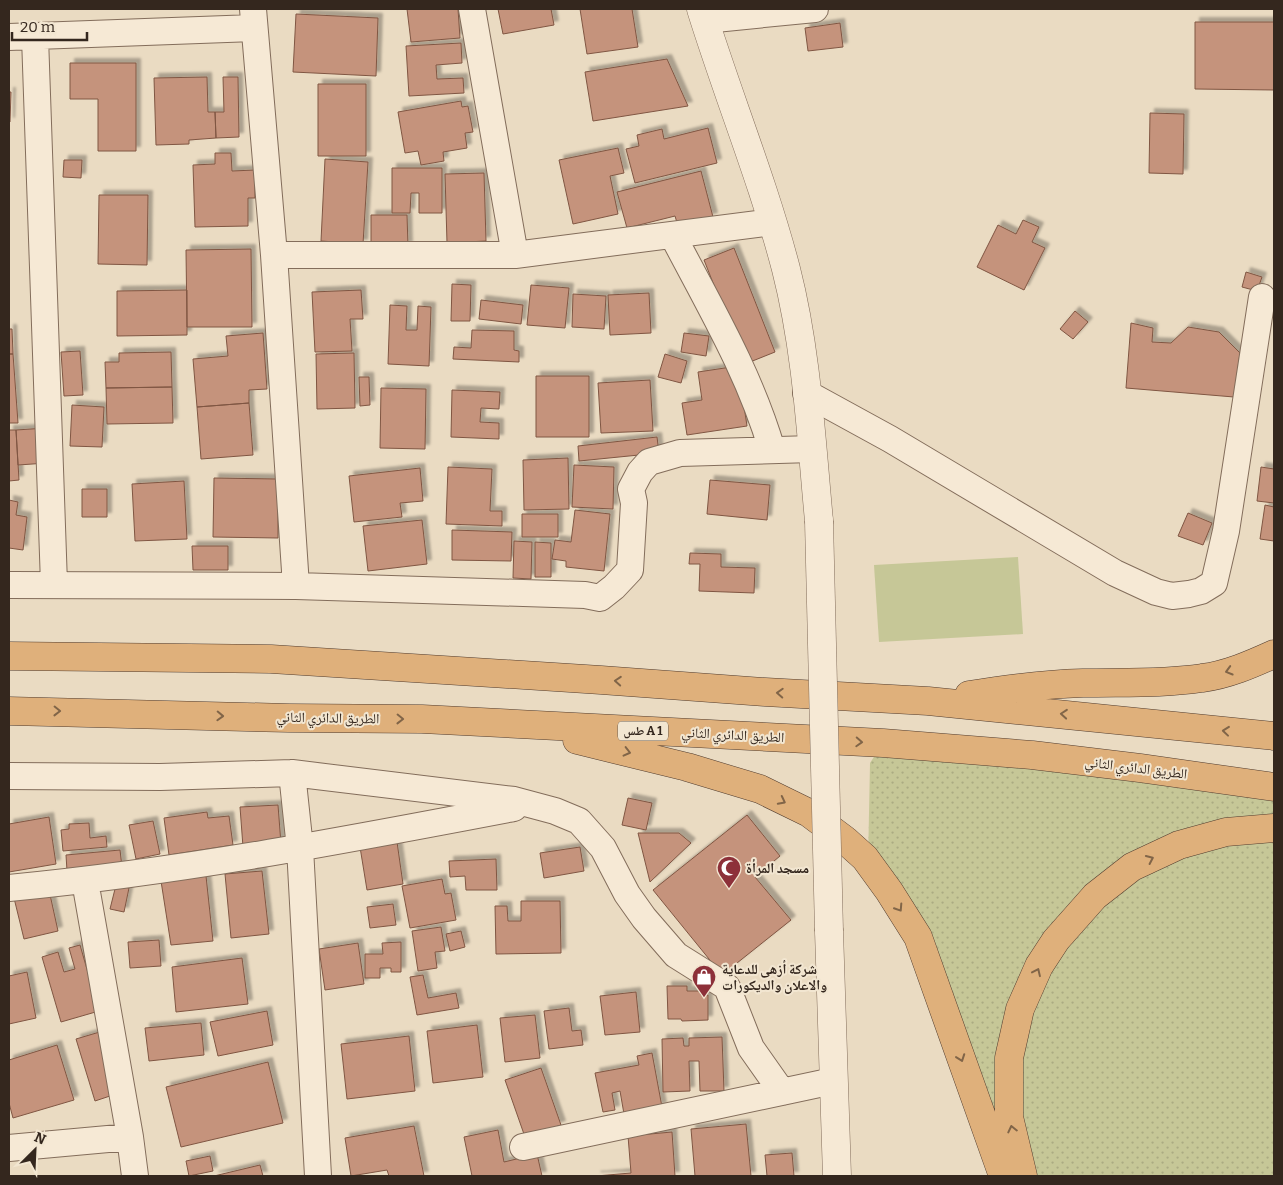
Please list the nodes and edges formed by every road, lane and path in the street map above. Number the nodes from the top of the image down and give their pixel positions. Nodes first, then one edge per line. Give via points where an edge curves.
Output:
1 (472, 9) edge
2 (815, 9) edge
3 (703, 14) edge
4 (253, 18) edge
5 (35, 37) junction
6 (9, 38) edge
7 (772, 222) junction
8 (673, 236) junction
9 (515, 255) junction
10 (274, 256) junction
11 (1262, 297) dead end
12 (806, 393) junction
13 (812, 449) junction
14 (772, 450) junction
15 (9, 584) edge
16 (54, 584) junction
17 (296, 586) junction
18 (1274, 654) edge
19 (9, 656) edge
20 (928, 701) junction
21 (9, 711) edge
22 (512, 724) junction
23 (1274, 736) edge
24 (292, 773) junction
25 (9, 776) edge
26 (1274, 787) edge
27 (530, 805) junction
28 (1274, 828) edge
29 (300, 848) junction
30 (85, 881) junction
31 (9, 888) edge
32 (833, 1081) junction
33 (782, 1092) junction
34 (130, 1137) junction
35 (523, 1147) dead end
36 (9, 1148) edge
37 (134, 1176) edge
38 (318, 1176) edge
39 (836, 1176) edge
40 (1003, 1176) edge
41 (1023, 1176) edge

1 - 9 street
2 - 3 street
3 - 7 street
4 - 5 street
4 - 10 street
5 - 6 street
5 - 16 street
7 - 8 street
7 - 12 street via 793,302
8 - 9 street
8 - 14 street via 752,392
9 - 10 street
10 - 17 street
11 - 12 street via 1226,531 1214,583 1189,594 1172,596 1156,592 1115,573 890,439
12 - 13 street
13 - 14 street
13 - 32 street, bridge via 818,521
14 - 17 street via 680,453 649,462 631,489 634,503 630,570 600,598
15 - 16 street
16 - 17 street
18 -> 20 highway via 1204,678 1159,683 1081,683
20 -> 19 highway via 271,659
23 -> 20 highway
21 -> 22 highway, الطريق الدائري الثاني / طس A 1
22 -> 26 highway, الطريق الدائري الثاني / طس A 1 via 873,743 1032,755
22 -> 40 highway via 687,767 760,789 809,813 858,852 918,937
24 - 25 street via 160,777
24 - 27 street via 514,800
24 - 29 street
27 - 29 street
27 - 33 street via 579,821 603,848 638,910 676,955 727,988 751,1048
41 -> 28 highway via 1009,1117 1009,1058 1020,1009 1039,966 1056,940 1095,896 1132,867 1179,845 1226,832
29 - 30 street
29 - 38 street
30 - 31 street
30 - 34 street
32 - 33 street
32 - 39 street
33 - 35 street
34 - 36 street
34 - 37 street

